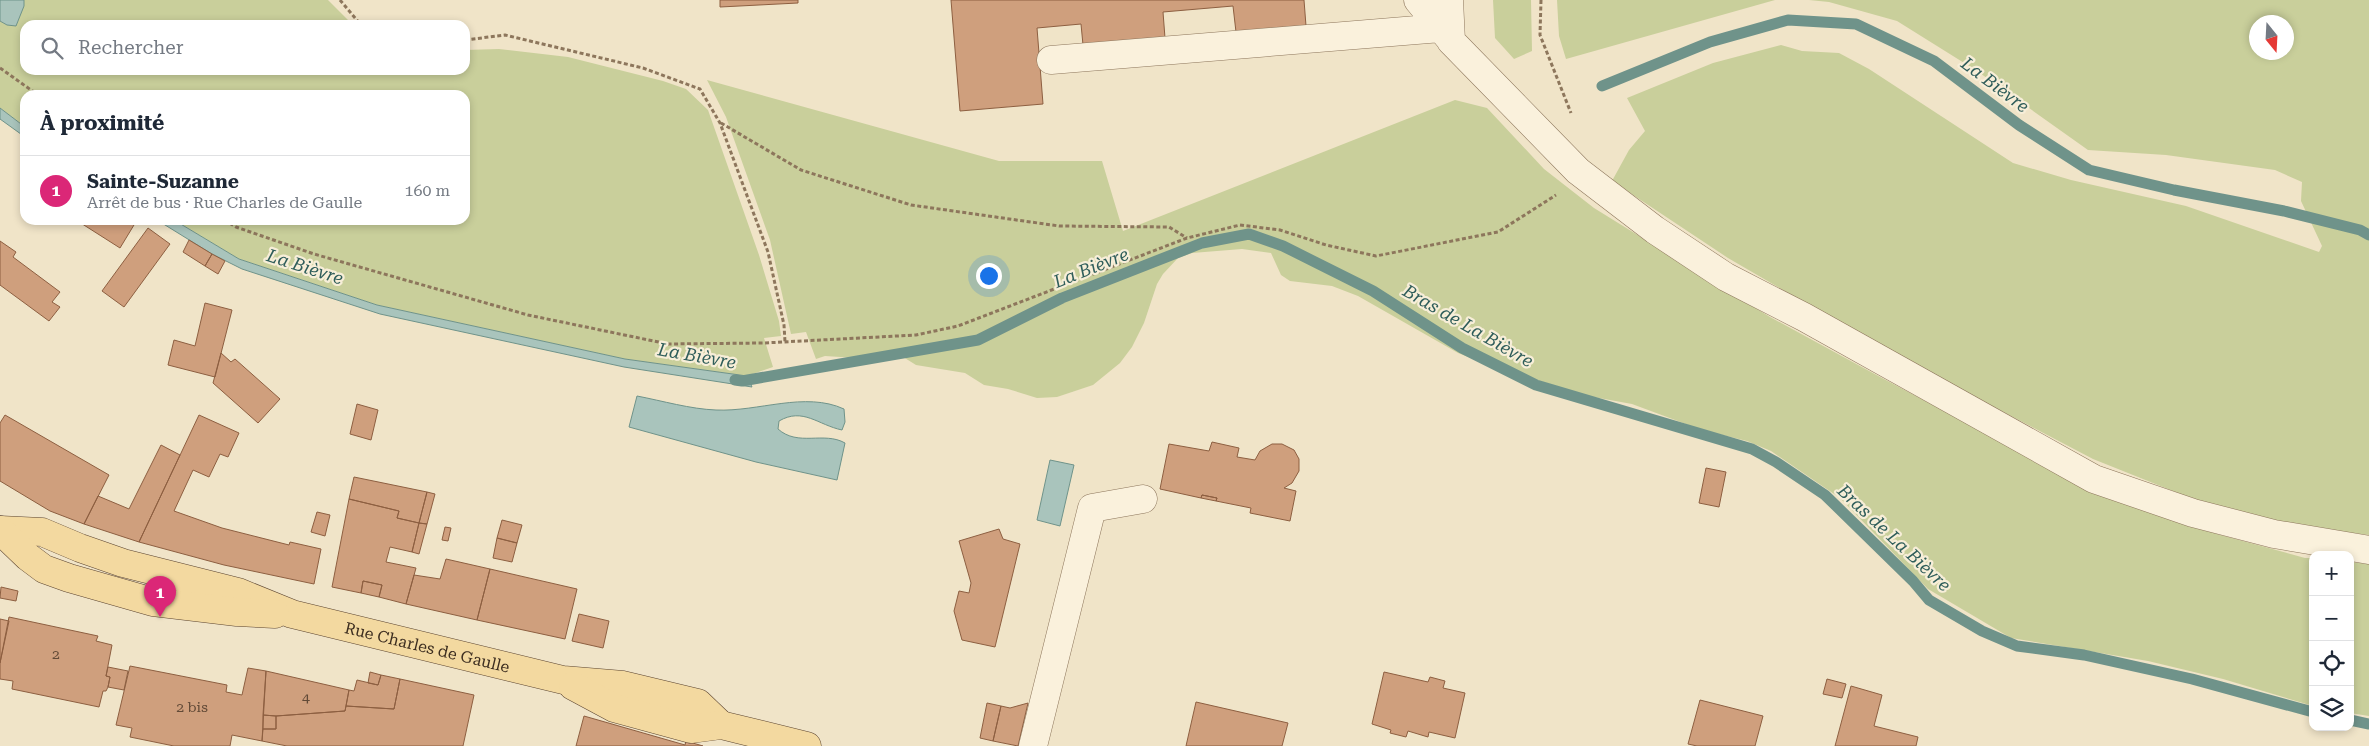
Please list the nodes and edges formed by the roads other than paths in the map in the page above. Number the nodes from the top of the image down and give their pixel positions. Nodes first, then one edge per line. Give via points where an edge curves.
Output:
1 (1418, 0) edge
2 (1449, 0) edge
3 (1446, 34) junction
4 (1051, 60) dead end
5 (1143, 499) dead end
6 (0, 530) edge
7 (2369, 550) edge
8 (802, 746) edge
9 (1033, 746) edge

1 - 3 lane
2 - 3 lane
3 - 4 lane
3 - 7 lane via 1578,171 1656,230 1726,277 2094,479 2193,513 2274,534
5 - 9 lane via 1092,508
6 - 8 main road, Rue Charles de Gaulle via 44,569 153,602 237,612 292,614 563,680 621,710 691,729 721,725

